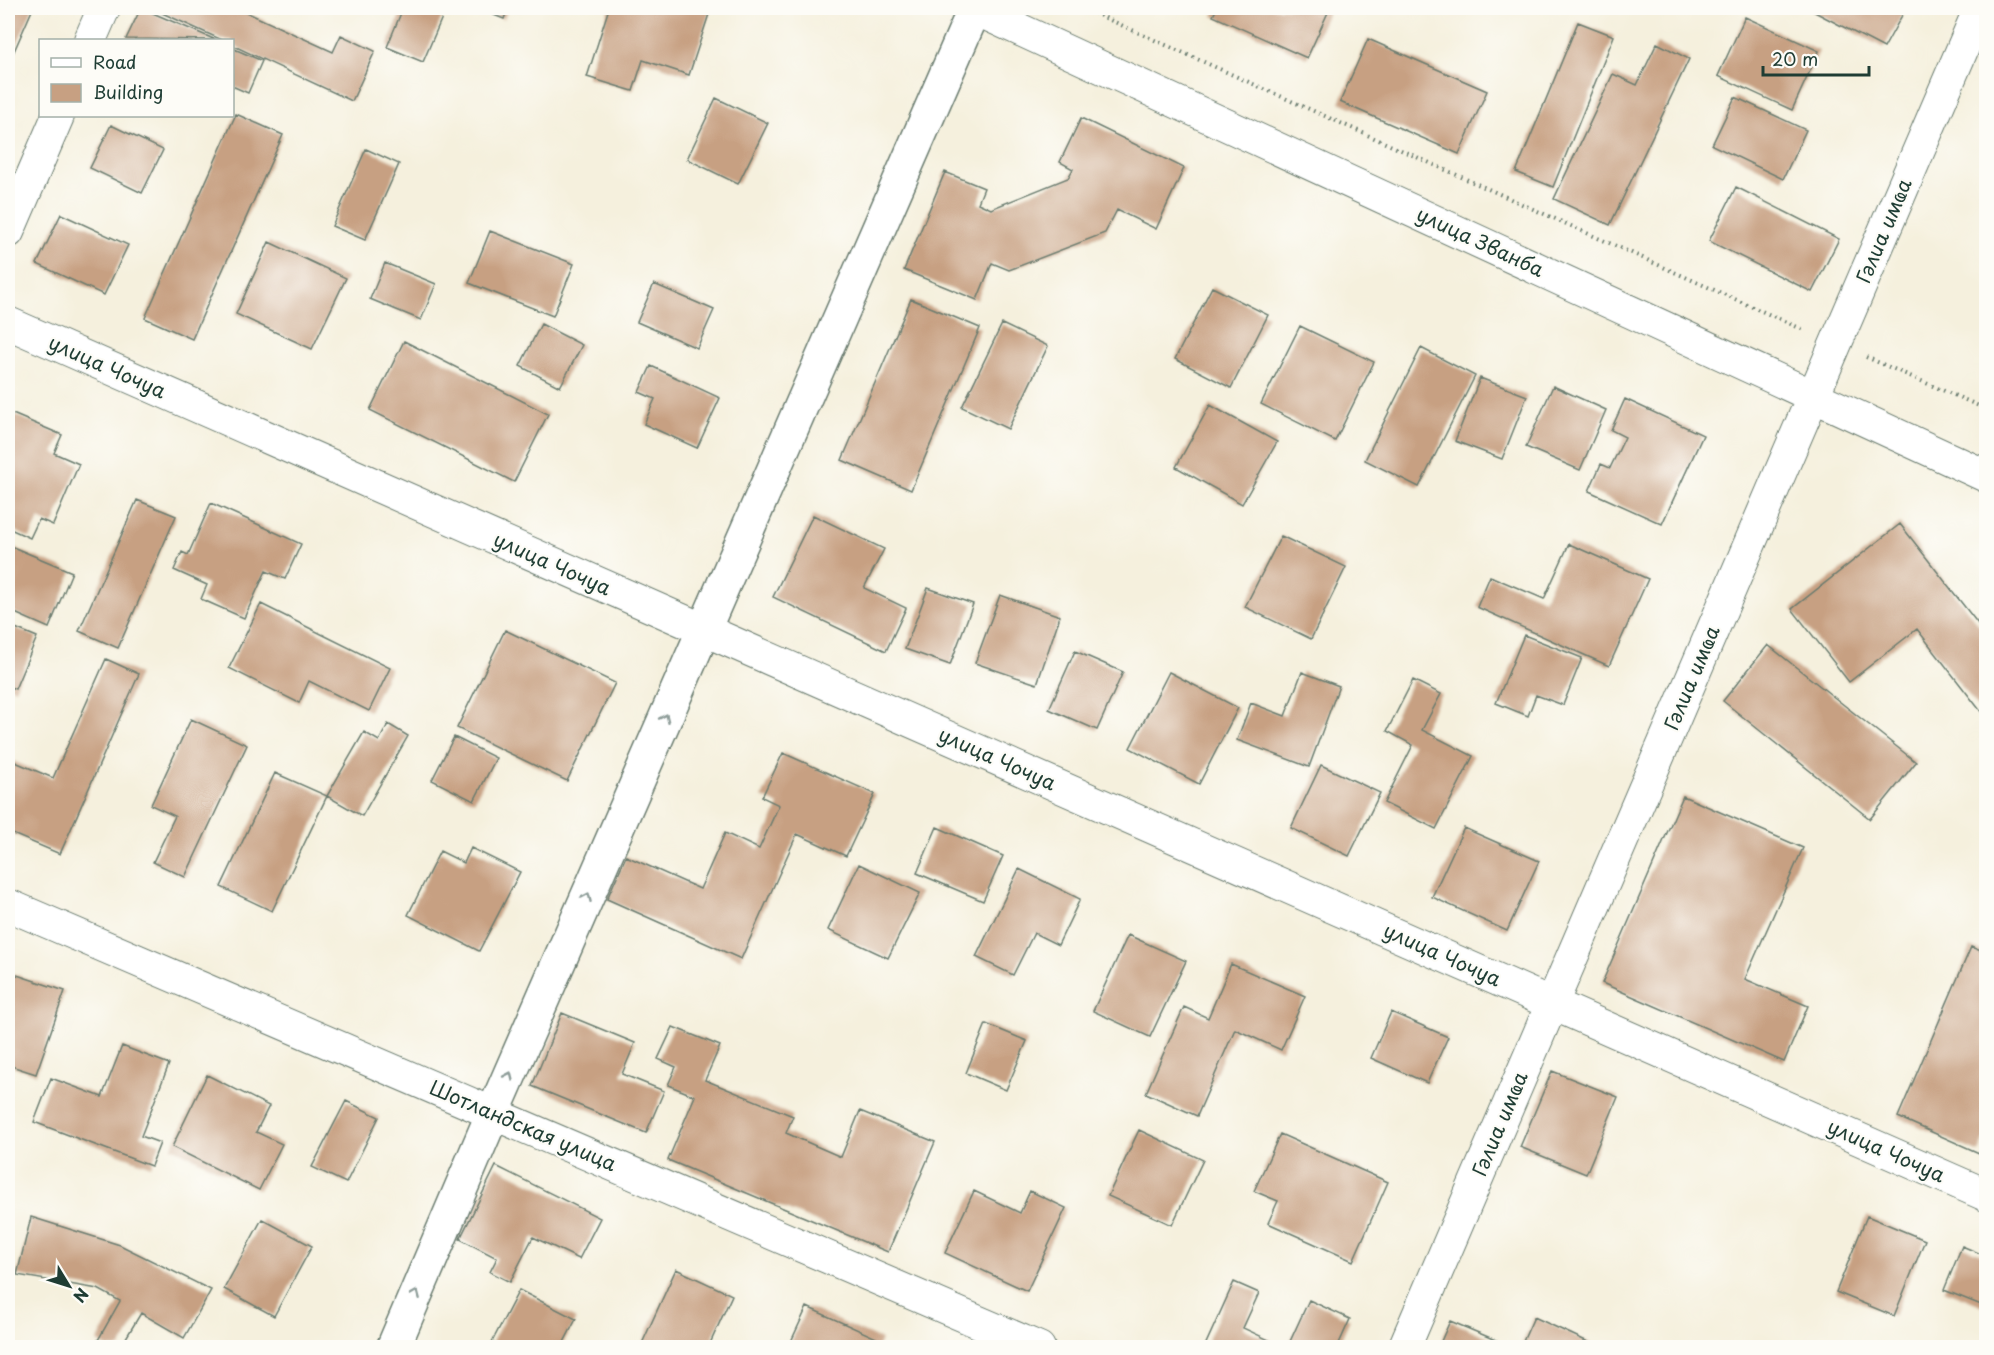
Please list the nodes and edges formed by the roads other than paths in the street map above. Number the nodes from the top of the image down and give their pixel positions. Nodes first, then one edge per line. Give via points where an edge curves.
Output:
1 (105, 8) edge
2 (974, 8) edge
3 (1980, 8) edge
4 (90, 39) edge
5 (58, 117) edge
6 (8, 232) edge
7 (8, 323) edge
8 (1813, 396) junction
9 (1986, 477) edge
10 (704, 630) junction
11 (8, 905) edge
12 (1552, 1004) junction
13 (493, 1113) junction
14 (1986, 1195) edge
15 (393, 1347) edge
16 (1039, 1347) edge
17 (1404, 1347) edge

1 - 4 street
2 - 8 street, улица Званба
2 - 10 highway
3 - 8 street, Гәлиа имҩа
5 - 6 street
7 - 10 street, улица Чочуа
8 - 9 street, улица Званба
8 - 12 street, Гәлиа имҩа
10 - 12 street, улица Чочуа
13 -> 10 highway
11 - 13 street, Шотландская улица
12 - 14 street, улица Чочуа
12 - 17 street, Гәлиа имҩа
15 -> 13 highway
13 - 16 street, Шотландская улица

